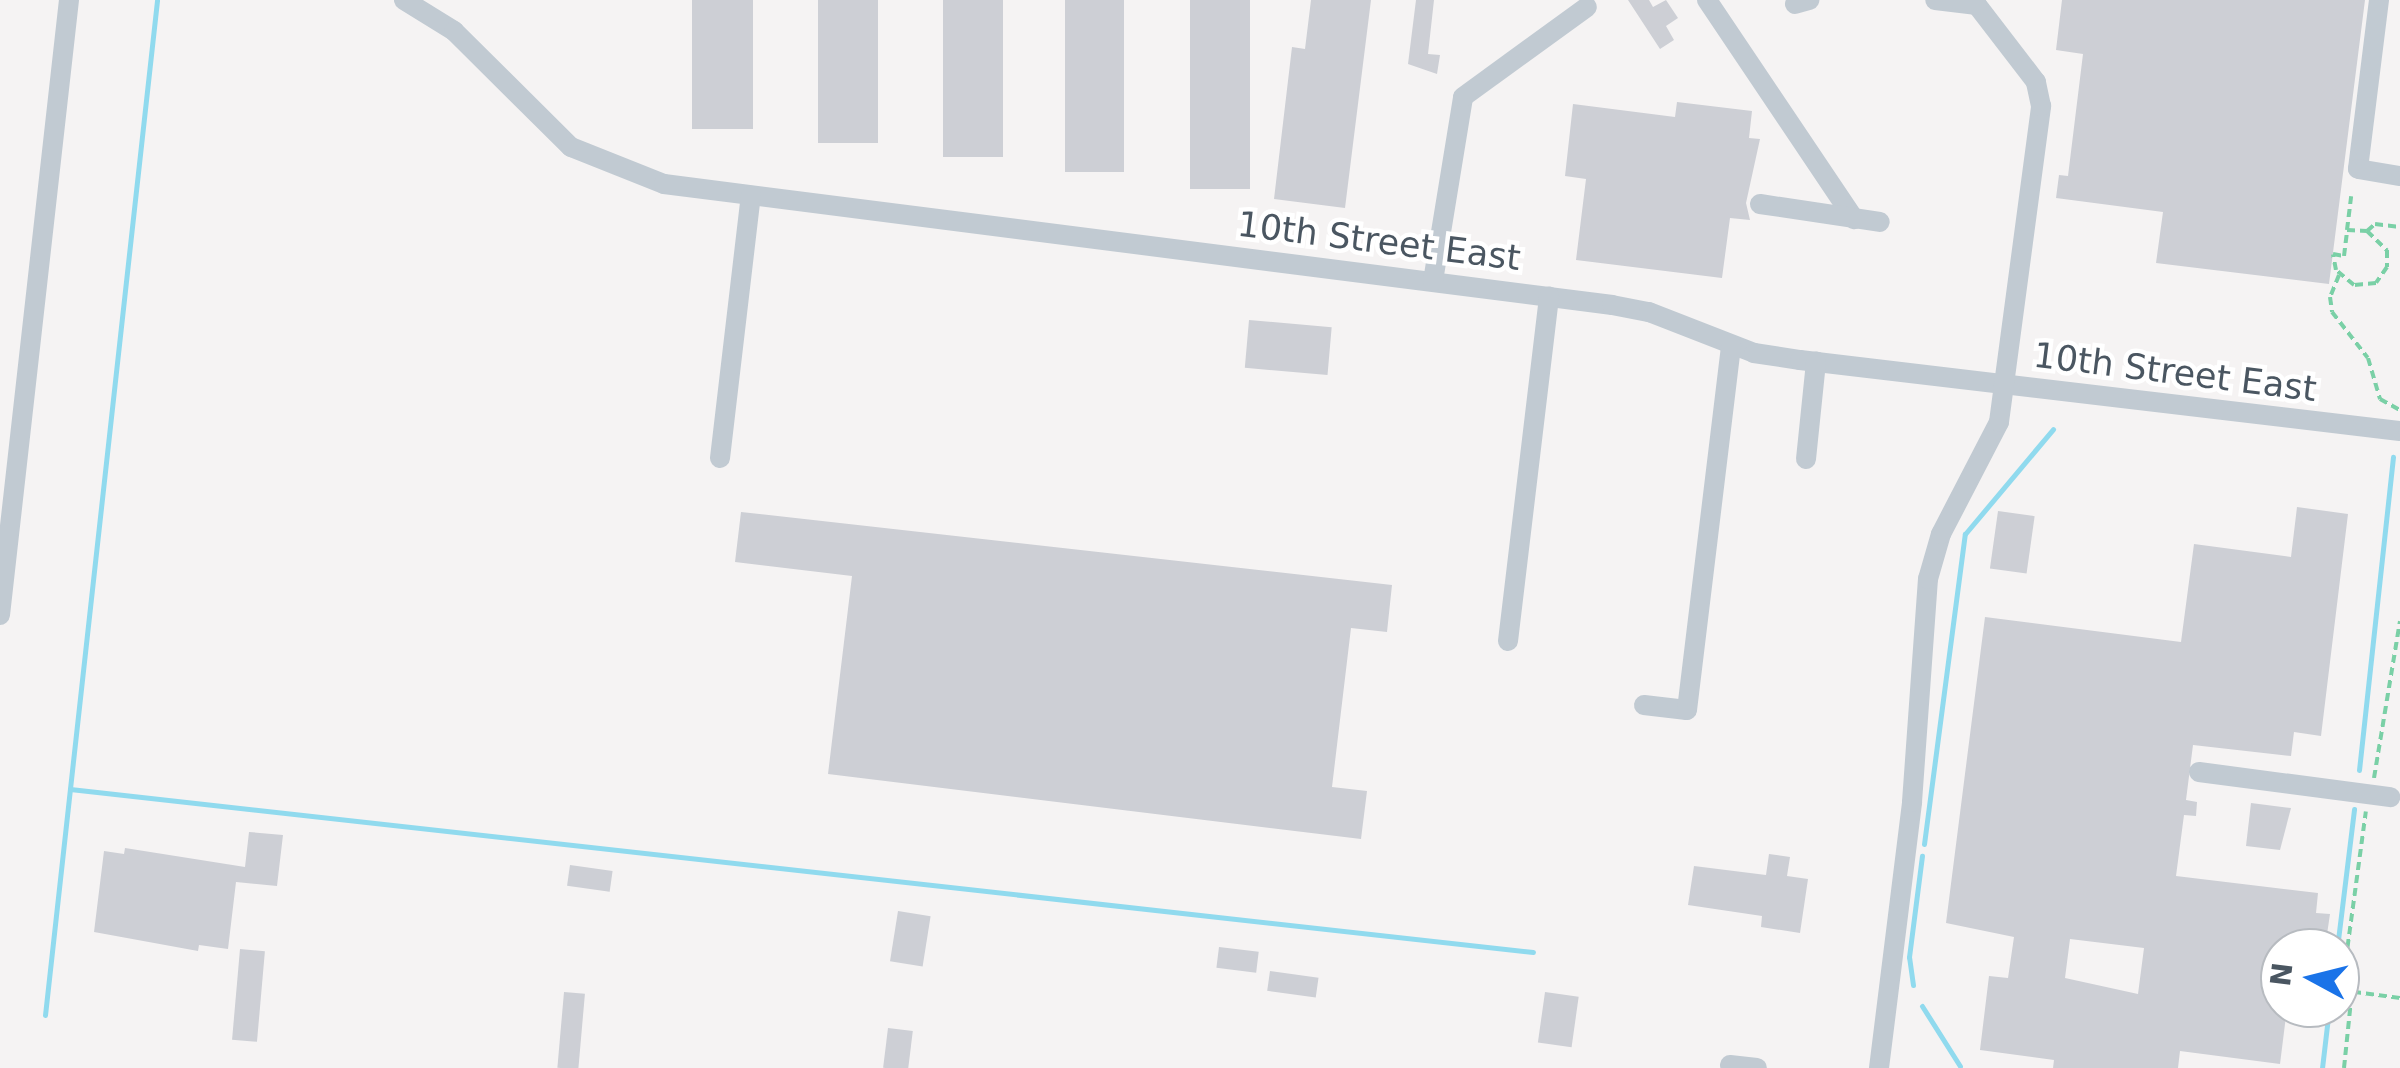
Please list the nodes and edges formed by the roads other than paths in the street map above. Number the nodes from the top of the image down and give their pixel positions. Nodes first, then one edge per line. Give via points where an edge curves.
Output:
1 (69, 0) edge
2 (404, 0) edge
3 (1707, 0) edge
4 (1935, 0) edge
5 (2379, 0) edge
6 (1587, 7) dead end
7 (2400, 176) edge
8 (751, 196) junction
9 (1760, 204) dead end
10 (1854, 219) junction
11 (1880, 222) dead end
12 (1433, 281) junction
13 (1550, 296) junction
14 (1731, 346) junction
15 (1816, 362) junction
16 (2003, 384) junction
17 (2400, 431) edge
18 (720, 458) dead end
19 (1806, 459) dead end
20 (0, 615) edge
21 (1508, 641) dead end
22 (1644, 705) dead end
23 (2199, 772) dead end
24 (2380, 796) road end
25 (1730, 1064) dead end
26 (1758, 1068) edge
27 (1879, 1068) edge

1 - 20 street
2 - 8 street, 10th Street East via 454,32 571,147 664,184
3 - 10 street
4 - 16 street via 1977,6 2036,82 2041,106
5 - 7 street via 2358,169
6 - 12 street via 1462,96
8 - 12 street, 10th Street East
8 - 18 street
9 - 10 street
10 - 11 street
12 - 13 street, 10th Street East
13 - 14 street, 10th Street East via 1649,312
13 - 21 street
14 - 15 street, 10th Street East
14 - 22 street via 1686,710
15 - 16 street, 10th Street East
15 - 19 street
16 - 17 street, 10th Street East
16 - 27 street via 1992,442 1941,534 1928,580 1912,802
23 - 24 street
25 - 26 street

